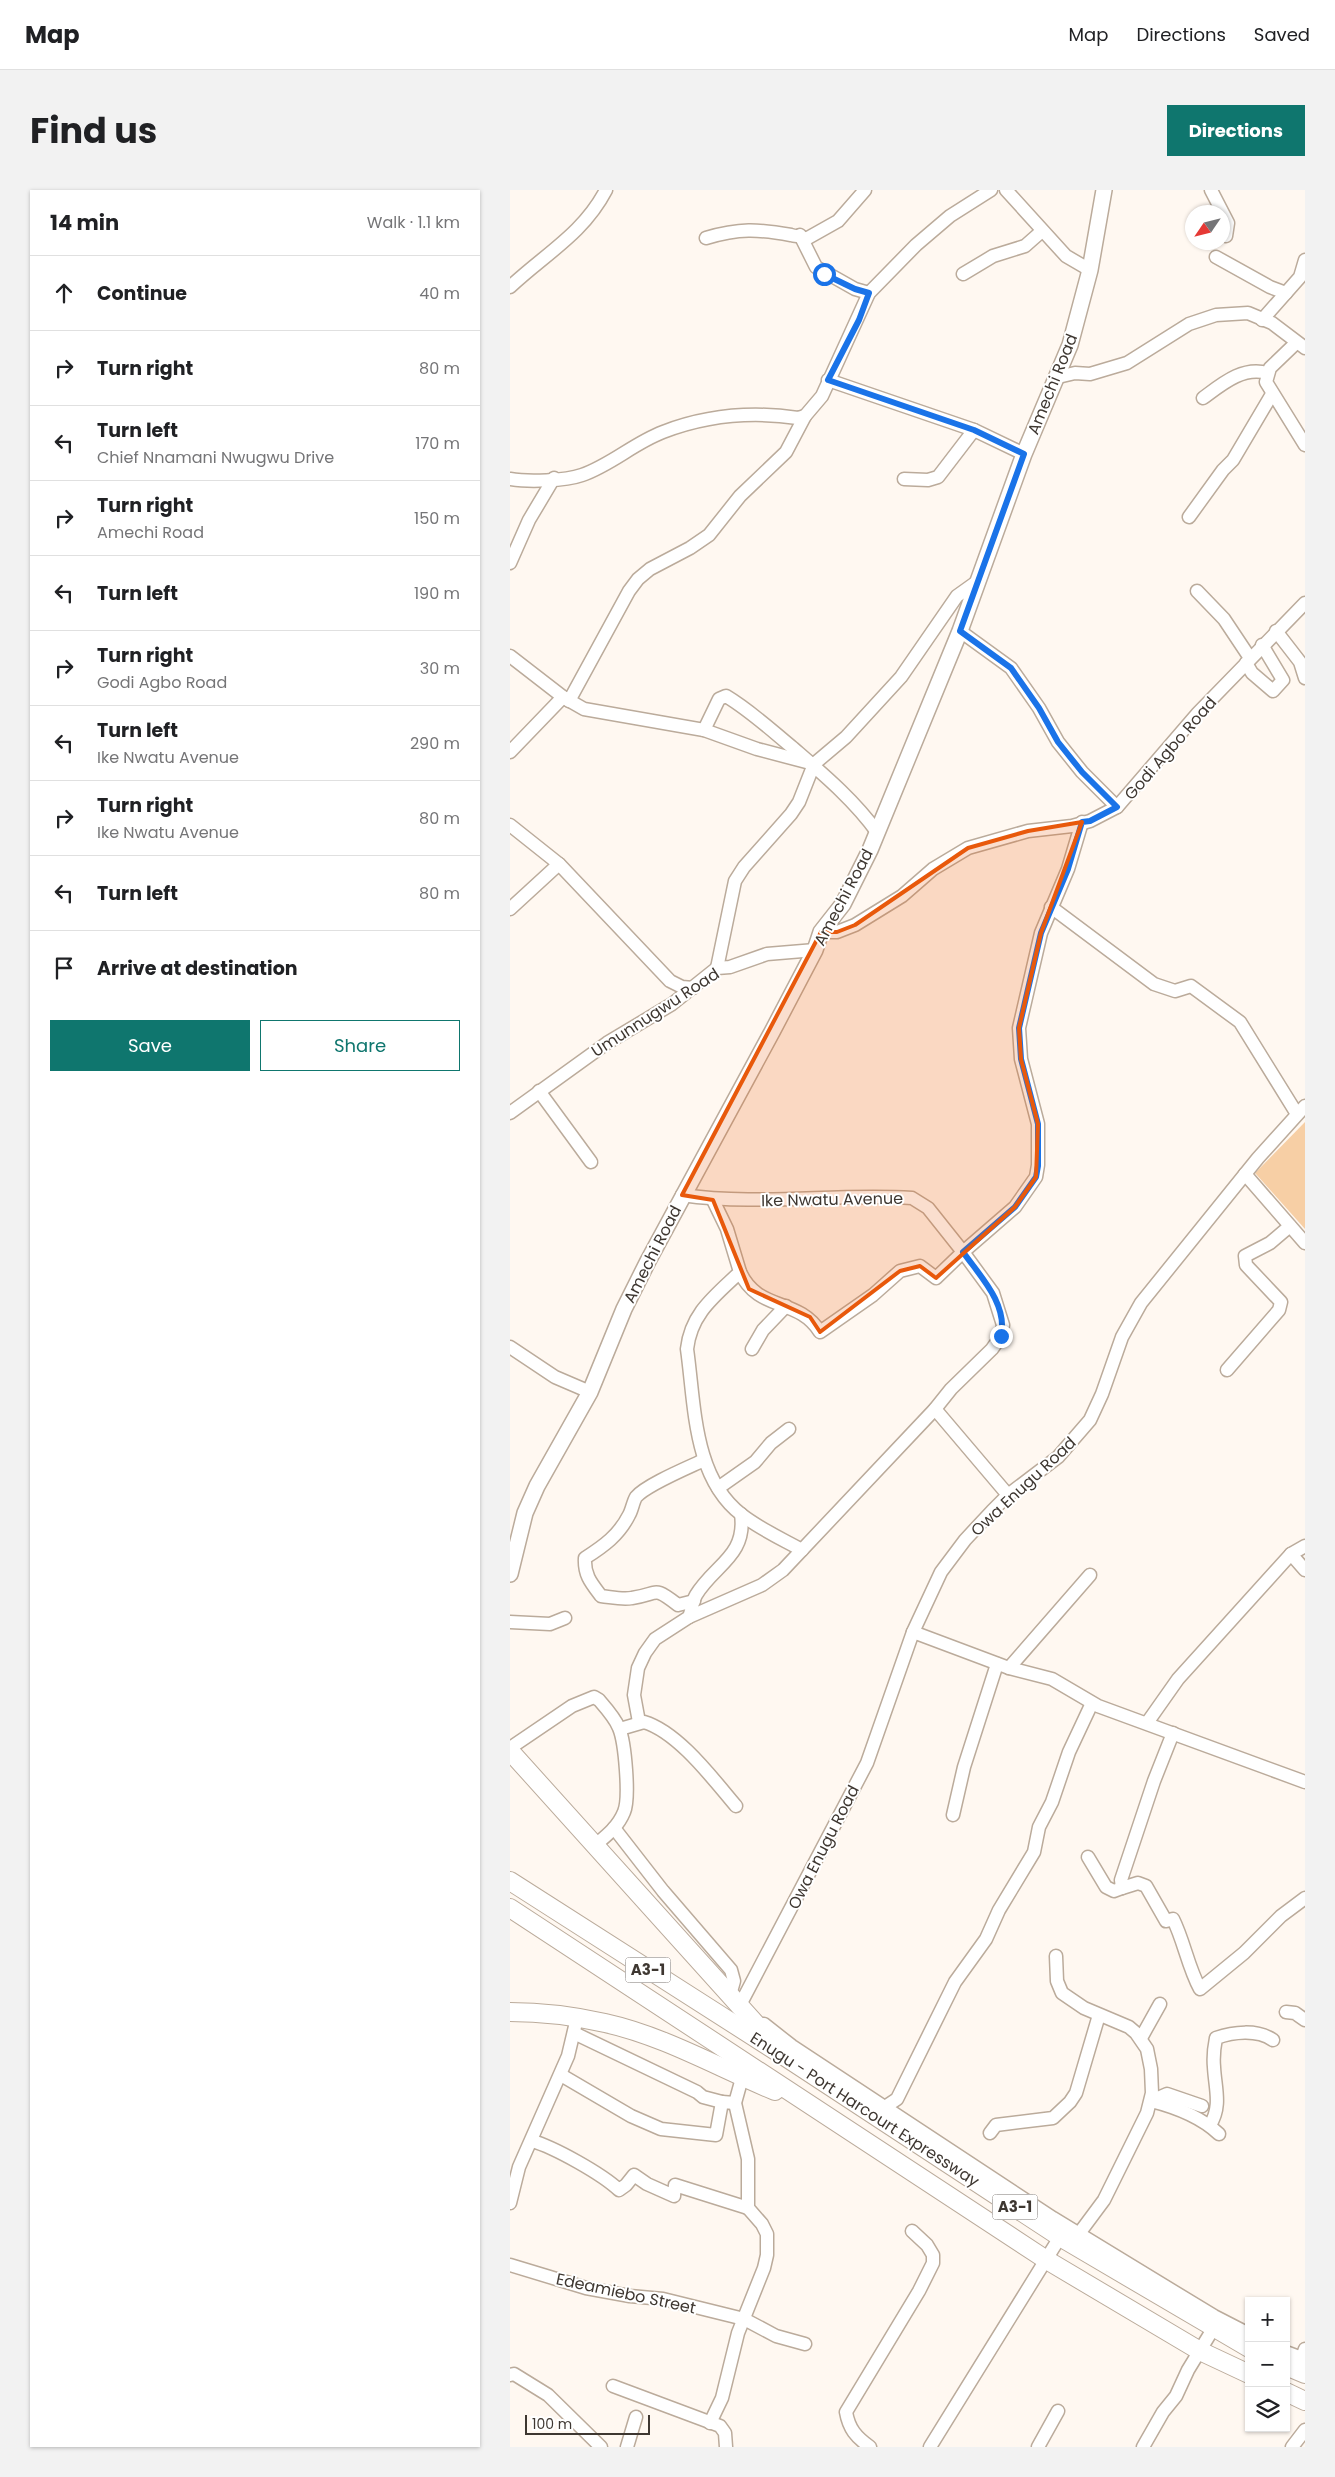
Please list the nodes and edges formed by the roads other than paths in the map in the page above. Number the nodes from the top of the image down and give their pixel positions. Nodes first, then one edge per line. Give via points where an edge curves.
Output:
1 (606, 190) edge
2 (864, 190) edge
3 (991, 190) edge
4 (1006, 190) edge
5 (1104, 190) edge
6 (1211, 190) edge
7 (1219, 205) edge
8 (1042, 231) junction
9 (800, 235) junction
10 (706, 238) dead end
11 (1216, 256) dead end
12 (1305, 260) edge
13 (1090, 270) junction
14 (963, 274) dead end
15 (1302, 277) edge
16 (510, 286) edge
17 (1286, 292) junction
18 (869, 293) junction
19 (1262, 320) junction
20 (1301, 346) edge
21 (1267, 373) junction
22 (1058, 377) junction
23 (828, 380) junction
24 (1272, 394) junction
25 (1203, 398) dead end
26 (805, 416) junction
27 (974, 430) junction
28 (1305, 445) edge
29 (1024, 454) junction
30 (554, 478) junction
31 (510, 479) edge
32 (904, 479) dead end
33 (1189, 517) dead end
34 (510, 563) edge
35 (978, 581) junction
36 (1197, 591) dead end
37 (1305, 603) edge
38 (960, 631) junction
39 (1276, 631) junction
40 (1262, 645) junction
41 (510, 656) edge
42 (1248, 660) junction
43 (1305, 678) edge
44 (566, 699) junction
45 (704, 730) junction
46 (510, 752) edge
47 (814, 764) junction
48 (1117, 807) junction
49 (1082, 822) junction
50 (510, 824) edge
51 (877, 832) junction
52 (559, 864) junction
53 (1051, 907) junction
54 (510, 908) edge
55 (821, 932) junction
56 (815, 950) junction
57 (717, 968) junction
58 (693, 988) junction
59 (539, 1091) junction
60 (1301, 1110) edge
61 (510, 1113) edge
62 (591, 1162) dead end
63 (1244, 1174) junction
64 (682, 1195) junction
65 (713, 1200) junction
66 (1290, 1226) junction
67 (1305, 1243) edge
68 (963, 1252) junction
69 (740, 1272) junction
70 (786, 1306) junction
71 (510, 1348) edge
72 (752, 1349) dead end
73 (1227, 1370) dead end
74 (590, 1392) junction
75 (935, 1409) junction
76 (789, 1428) dead end
77 (704, 1460) junction
78 (718, 1488) junction
79 (1008, 1495) junction
80 (741, 1514) junction
81 (1305, 1546) edge
82 (802, 1550) junction
83 (1291, 1554) junction
84 (1305, 1570) edge
85 (510, 1574) edge
86 (1090, 1575) dead end
87 (694, 1601) junction
88 (689, 1617) junction
89 (565, 1618) dead end
90 (510, 1622) edge
91 (913, 1632) junction
92 (1003, 1666) junction
93 (1092, 1703) junction
94 (639, 1722) junction
95 (1147, 1723) junction
96 (620, 1729) junction
97 (1173, 1733) junction
98 (510, 1749) edge
99 (1305, 1782) edge
100 (736, 1806) dead end
101 (953, 1815) dead end
102 (614, 1828) junction
103 (594, 1846) junction
104 (1088, 1857) dead end
105 (510, 1881) edge
106 (1122, 1884) junction
107 (1305, 1898) edge
108 (510, 1908) edge
109 (1056, 1956) dead end
110 (735, 2000) junction
111 (1160, 2004) dead end
112 (510, 2012) edge
113 (1286, 2012) dead end
114 (1099, 2015) junction
115 (1305, 2020) edge
116 (576, 2025) junction
117 (1266, 2028) dead end
118 (1243, 2032) junction
119 (1141, 2038) junction
120 (1273, 2040) dead end
121 (787, 2058) junction
122 (561, 2075) junction
123 (742, 2078) junction
124 (722, 2102) junction
125 (1151, 2102) junction
126 (735, 2103) junction
127 (1202, 2106) dead end
128 (814, 2107) junction
129 (886, 2107) junction
130 (990, 2133) dead end
131 (532, 2141) junction
132 (510, 2203) edge
133 (748, 2208) junction
134 (912, 2231) dead end
135 (1070, 2238) junction
136 (1045, 2259) junction
137 (510, 2265) edge
138 (744, 2318) junction
139 (1213, 2329) junction
140 (1245, 2332) edge
141 (805, 2344) dead end
142 (1245, 2346) edge
143 (1200, 2351) junction
144 (1245, 2372) edge
145 (510, 2375) edge
146 (613, 2386) dead end
147 (1290, 2394) edge
148 (1305, 2401) edge
149 (1058, 2411) dead end
150 (636, 2417) dead end
151 (710, 2423) junction
152 (1305, 2430) edge
153 (1039, 2445) edge
154 (601, 2447) edge
155 (627, 2447) edge
156 (726, 2447) edge
157 (870, 2447) edge
158 (930, 2447) edge
159 (1143, 2447) edge
160 (1292, 2447) edge

1 - 16 street via 595,210 575,234
2 - 9 street via 838,221 806,239
3 - 18 street via 950,216
4 - 8 street
5 - 13 main road, Amechi Road
6 - 7 street
8 - 13 street via 1066,256
8 - 14 street via 1025,246 993,256
9 - 10 street via 764,229
9 - 18 street via 816,267 855,289
11 - 17 street via 1270,287
12 - 15 street
13 - 22 main road, Amechi Road
15 - 17 street
17 - 19 street
18 - 23 street
19 - 20 street via 1272,323
19 - 22 street via 1248,314 1216,315 1189,324 1127,363 1090,374
20 - 21 street via 1273,365
21 - 24 street via 1266,382
21 - 25 street via 1258,370 1224,381
22 - 29 main road, Amechi Road
23 - 26 street via 822,396
23 - 27 street
24 - 28 street
24 - 33 street via 1233,460
26 - 30 street via 739,414 695,422 652,437 580,476
26 - 44 street via 786,452 740,496 709,535 638,579
27 - 29 street
27 - 32 street via 938,476 928,480
29 - 35 main road, Amechi Road
30 - 31 street via 532,482
30 - 34 street via 529,520
35 - 38 main road, Amechi Road
35 - 47 street via 957,596 901,678 846,736
36 - 42 street via 1224,619
37 - 39 street, Godi Agbo Road
38 - 48 street via 1011,668 1058,742
38 - 51 main road, Amechi Road
39 - 40 street, Godi Agbo Road
39 - 43 street via 1300,662
40 - 42 street, Godi Agbo Road
40 - 42 street via 1284,680 1281,684 1273,691 1252,672
41 - 44 street
42 - 48 street, Godi Agbo Road
44 - 45 street via 596,712
44 - 46 street
45 - 47 street via 757,749
45 - 47 street via 719,699 726,696 755,715
47 - 51 street via 865,815
47 - 57 street via 791,814 744,867 735,882
48 - 49 street, Godi Agbo Road
49 - 53 street via 1068,869
49 - 55 street, Godi Agbo Road via 1028,831 968,848 933,869 902,896 855,925 837,932
50 - 52 street
51 - 55 main road, Amechi Road via 844,904
52 - 54 street
52 - 58 street via 670,981
53 - 60 street via 1154,984 1175,990 1191,986 1240,1022
53 - 68 street via 1041,933 1019,1028 1021,1059 1038,1124 1036,1177 1015,1207
55 - 56 main road, Amechi Road
56 - 57 street, Umunnugwu Road via 766,954 730,967
56 - 64 main road, Amechi Road
57 - 58 street, Umunnugwu Road
58 - 59 street, Umunnugwu Road
59 - 61 street, Umunnugwu Road
59 - 62 street
60 - 63 street, Owa Enugu Road
63 - 66 street
63 - 79 street, Owa Enugu Road via 1154,1284 1130,1320 1090,1420 1058,1457
64 - 65 street, Ike Nwatu Avenue
64 - 74 main road, Amechi Road via 624,1309
65 - 68 street, Ike Nwatu Avenue via 912,1198 928,1208
65 - 69 street via 727,1229
66 - 67 street
66 - 73 street via 1270,1243 1245,1256 1246,1265 1281,1302 1279,1310
68 - 70 street via 936,1278 920,1266 900,1271 873,1295 820,1332 810,1317
68 - 75 street, Ike Nwatu Avenue via 993,1293 1003,1324 1001,1336
69 - 70 street via 754,1293
69 - 77 street via 703,1308 689,1336 687,1349
70 - 72 street via 763,1330
71 - 74 street via 554,1377
74 - 85 main road, Amechi Road via 525,1513
75 - 79 street
75 - 82 street, Ike Nwatu Avenue
76 - 78 street via 755,1462
77 - 78 street
77 - 87 street via 645,1489 635,1499 620,1531 586,1558 584,1570 601,1596 632,1598 652,1592 666,1594 678,1606
78 - 80 street
79 - 91 street, Owa Enugu Road via 964,1540 948,1562
80 - 82 street
80 - 87 street via 743,1528 740,1541
81 - 83 street
82 - 88 street, Ike Nwatu Avenue via 774,1578
83 - 84 street
83 - 95 street via 1178,1679
86 - 92 street
87 - 88 street
88 - 94 street, Ike Nwatu Avenue via 655,1638 645,1653 638,1668 634,1695
89 - 90 street via 550,1624
91 - 92 street
91 - 110 street, Owa Enugu Road via 867,1763 806,1882
92 - 93 street via 1052,1679
92 - 101 street via 964,1767
93 - 95 street
93 - 129 street via 1081,1722 1052,1802 1039,1827 1034,1852 986,1940 955,1982 897,2099
94 - 96 street
94 - 100 street via 652,1724 670,1737 707,1772
95 - 97 street
96 - 98 street via 607,1708 594,1697 572,1706
96 - 102 street via 628,1794 625,1810
97 - 99 street
97 - 106 street via 1154,1780
98 - 103 highway
102 - 103 street
102 - 110 street via 731,1970
103 - 110 highway
104 - 106 street via 1106,1887 1114,1891
105 - 121 highway, Enugu - Port Harcourt Expressway / A3-1
106 - 107 street via 1146,1886 1166,1921 1173,1919 1200,1989
108 - 128 highway
109 - 114 street via 1057,1981 1062,1993
110 - 121 highway
110 - 129 street via 792,2046
111 - 119 street
112 - 116 highway via 537,2012
113 - 115 street via 1295,2013
114 - 119 street via 1129,2027
114 - 130 street via 1076,2093 1070,2102 1053,2118 996,2126
116 - 122 street
116 - 123 highway via 606,2023 658,2040
116 - 124 street via 703,2097
117 - 118 street via 1244,2025
118 - 120 street via 1265,2034
118 - 125 street via 1216,2038 1213,2061 1218,2107 1214,2130 1175,2107
119 - 125 street via 1151,2069
121 - 135 highway, Enugu - Port Harcourt Expressway / A3-1
122 - 124 street via 631,2116 661,2129 716,2135
122 - 131 street
123 - 126 street
123 - 128 highway
124 - 126 street
125 - 127 street via 1167,2094
125 - 135 street via 1104,2200
126 - 133 street via 748,2159
128 - 136 highway, Enugu - Port Harcourt Expressway / A3-1
129 - 135 street
131 - 132 street via 519,2167
131 - 133 street via 563,2154 619,2190 634,2175 674,2196 675,2185
133 - 138 street via 762,2224 768,2241 764,2268
134 - 157 street via 927,2245 933,2255 933,2263 846,2412 848,2426
135 - 136 street
135 - 139 highway, Enugu - Port Harcourt Expressway / A3-1
135 - 140 street
136 - 143 highway, Enugu - Port Harcourt Expressway / A3-1
136 - 158 street
137 - 138 street, Edeamiebo Street via 586,2288 663,2299
138 - 141 street, Edeamiebo Street via 776,2336
138 - 151 street via 722,2398
139 - 142 highway, Enugu - Port Harcourt Expressway / A3-1
139 - 143 street
143 - 144 highway, Enugu - Port Harcourt Expressway / A3-1
143 - 159 street
145 - 154 street via 514,2374 548,2395
146 - 151 street
147 - 148 highway
149 - 153 street
150 - 155 street
151 - 156 street via 723,2430
152 - 160 street

